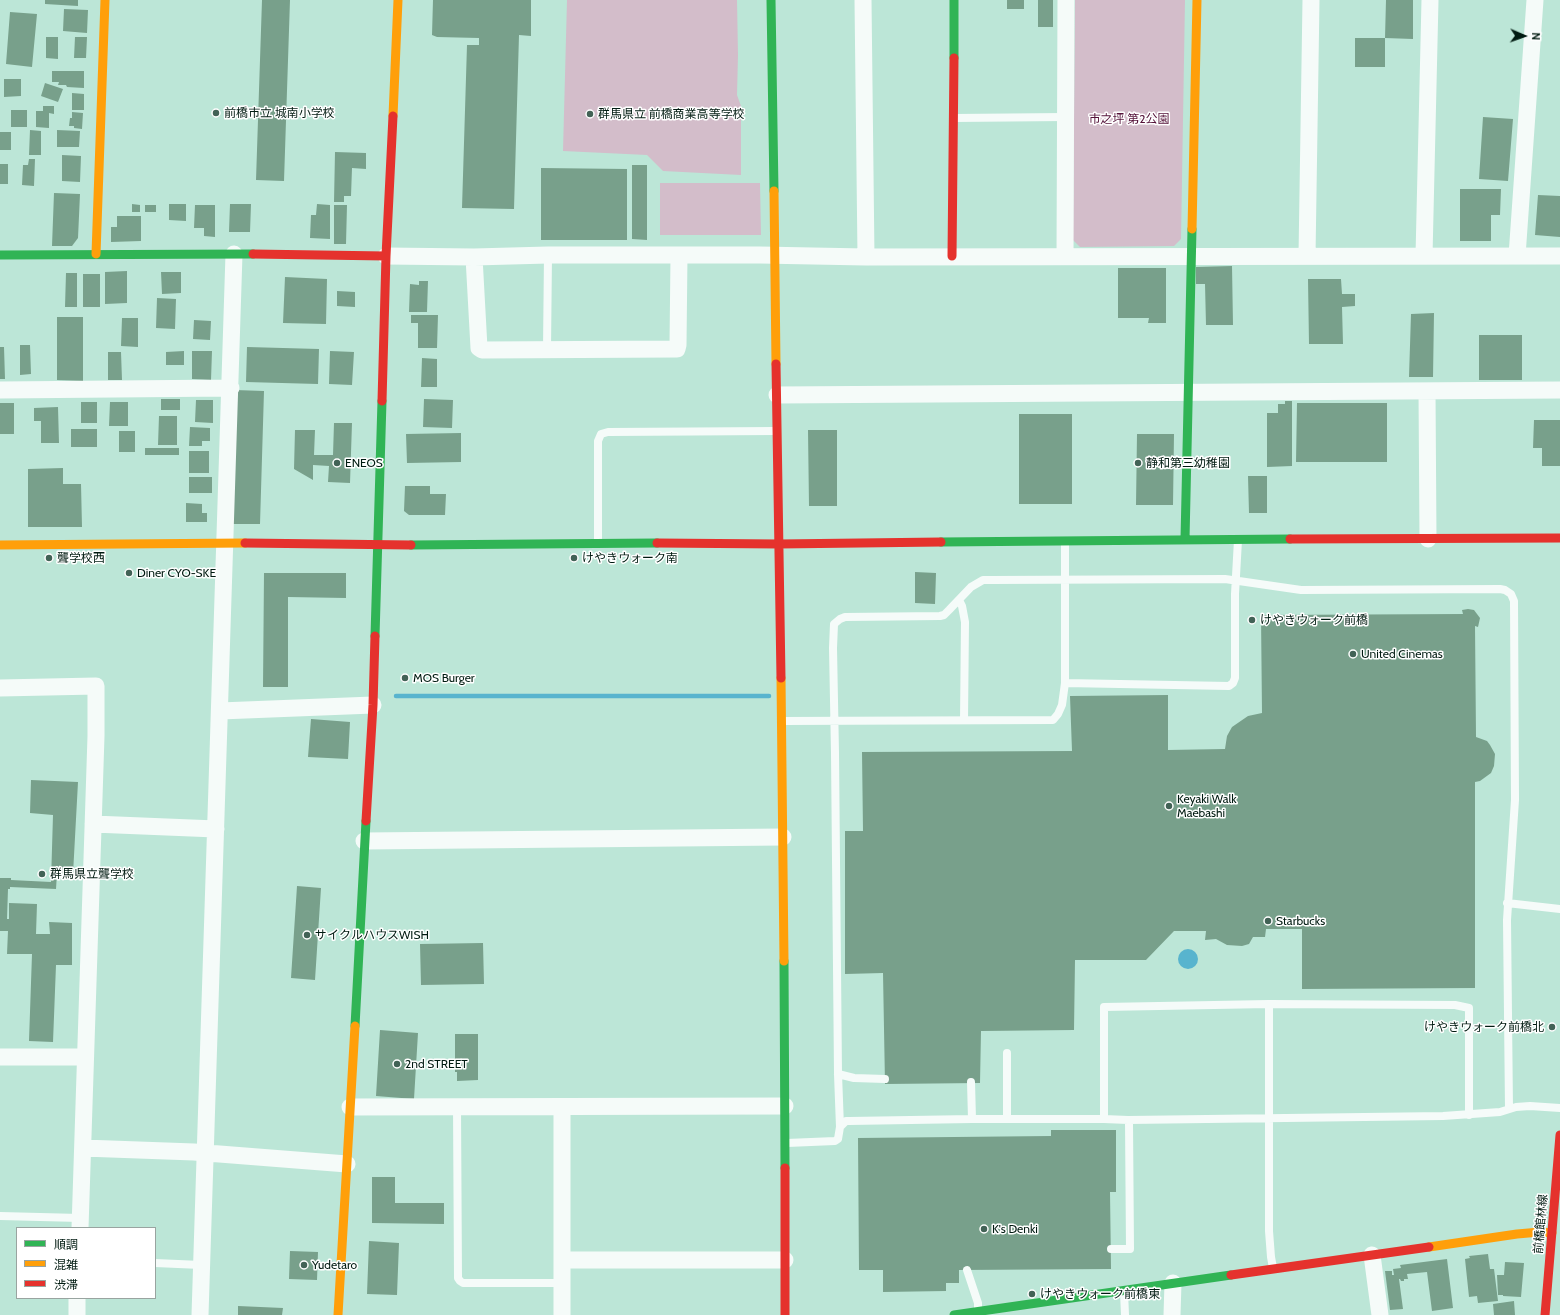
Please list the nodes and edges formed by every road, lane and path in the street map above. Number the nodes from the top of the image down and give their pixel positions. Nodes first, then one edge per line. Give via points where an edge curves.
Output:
1 (105, 0) edge
2 (398, 0) edge
3 (771, 0) edge
4 (864, 0) edge
5 (954, 0) edge
6 (1066, 0) edge
7 (1197, 0) edge
8 (1311, 0) edge
9 (1430, 0) edge
10 (1535, 0) edge
11 (1065, 117) junction
12 (953, 118) junction
13 (96, 254) junction
14 (234, 254) junction
15 (0, 255) edge
16 (548, 255) junction
17 (679, 255) junction
18 (386, 256) junction
19 (775, 256) junction
20 (952, 256) junction
21 (1065, 256) junction
22 (1191, 256) junction
23 (1308, 256) junction
24 (1424, 256) junction
25 (1517, 256) junction
26 (1560, 256) edge
27 (474, 257) junction
28 (866, 257) junction
29 (547, 350) junction
30 (231, 388) junction
31 (0, 390) edge
32 (1560, 390) edge
33 (1428, 391) junction
34 (1188, 393) junction
35 (777, 395) junction
36 (777, 431) junction
37 (1560, 538) edge
38 (1185, 539) junction
39 (1238, 539) junction
40 (1428, 539) junction
41 (1065, 540) junction
42 (225, 543) junction
43 (598, 543) junction
44 (779, 544) junction
45 (0, 545) edge
46 (377, 545) junction
47 (1065, 579) junction
48 (1236, 580) junction
49 (959, 600) junction
50 (1065, 683) junction
51 (0, 688) edge
52 (373, 705) junction
53 (220, 711) junction
54 (834, 720) junction
55 (964, 720) junction
56 (781, 721) junction
57 (93, 824) junction
58 (216, 829) junction
59 (783, 837) junction
60 (364, 842) junction
61 (1507, 903) junction
62 (1560, 909) edge
63 (1269, 1004) junction
64 (1007, 1053) dead end
65 (0, 1057) edge
66 (85, 1057) junction
67 (838, 1074) junction
68 (885, 1079) dead end
69 (972, 1082) dead end
70 (785, 1106) junction
71 (350, 1107) junction
72 (457, 1107) junction
73 (562, 1107) junction
74 (1560, 1108) edge
75 (1509, 1110) junction
76 (1469, 1115) junction
77 (1269, 1118) junction
78 (972, 1119) junction
79 (1007, 1119) junction
80 (1104, 1119) junction
81 (1128, 1120) junction
82 (840, 1127) junction
83 (1560, 1136) edge
84 (786, 1143) junction
85 (83, 1148) junction
86 (205, 1154) junction
87 (346, 1164) junction
88 (0, 1216) edge
89 (80, 1223) edge
90 (1556, 1232) edge
91 (1111, 1249) dead end
92 (1372, 1255) junction
93 (562, 1260) junction
94 (785, 1260) junction
95 (156, 1263) edge
96 (202, 1265) junction
97 (1273, 1269) junction
98 (967, 1270) dead end
99 (562, 1283) junction
100 (1173, 1283) junction
101 (1123, 1290) junction
102 (77, 1299) edge
103 (978, 1311) junction
104 (1004, 1311) edge
105 (77, 1315) edge
106 (200, 1315) edge
107 (338, 1315) edge
108 (562, 1315) edge
109 (785, 1315) edge
110 (954, 1315) edge
111 (1125, 1315) edge
112 (1172, 1315) edge
113 (1380, 1315) edge
114 (1545, 1315) edge

1 - 13 street
2 - 18 street
3 - 19 street
4 - 28 street
5 - 12 street
6 - 11 street
7 - 22 street
8 - 23 street
9 - 24 street
10 - 25 street
11 - 12 lane
11 - 21 street
12 - 20 street
13 - 14 street
13 - 15 street
14 - 18 street
14 - 30 street
16 - 17 street
16 - 27 street
16 - 29 lane
17 - 19 street
17 - 29 street via 677,348
18 - 27 street
18 - 46 street
19 - 28 street
19 - 35 street
20 - 21 street
20 - 28 street
21 - 22 street
22 - 23 street
22 - 34 street
23 - 24 street
24 - 25 street
25 - 26 street
27 - 29 street via 479,348
30 - 31 street
30 - 42 street
32 - 33 street
33 - 34 street
33 - 40 street
34 - 35 street
34 - 38 street
35 - 36 street
36 - 43 lane via 600,434
36 - 44 street
37 - 40 street
38 - 39 street
38 - 41 street
39 - 40 street
39 - 48 lane
41 - 44 street
41 - 47 lane
42 - 45 street
42 - 46 street
42 - 53 street
43 - 44 street
43 - 46 street
44 - 56 street
46 - 52 street
47 - 48 lane
47 - 49 lane via 983,580 971,587
47 - 50 lane
48 - 50 lane via 1235,678 1229,686
48 - 61 lane via 1301,590 1500,589 1511,594 1514,602 1515,800
49 - 54 lane via 940,616 845,617 837,621 833,636
49 - 55 lane via 964,622
50 - 55 lane via 1062,705 1052,720
51 - 57 street via 96,686
52 - 53 street
52 - 60 street
53 - 58 street
54 - 55 lane
54 - 56 lane
54 - 67 lane
56 - 59 street
57 - 58 street
57 - 66 street
58 - 86 street
59 - 60 street
59 - 70 street
60 - 71 street
61 - 62 lane
61 - 75 lane
63 - 76 lane via 1455,1005 1469,1008
63 - 77 lane
63 - 80 lane via 1104,1007
64 - 79 lane
65 - 66 street
66 - 85 street
67 - 68 lane via 854,1078
67 - 82 lane
69 - 78 lane
70 - 73 street
70 - 84 street
71 - 72 street
71 - 87 street
72 - 73 street
72 - 99 lane via 458,1278 463,1282
73 - 93 street
74 - 75 lane via 1530,1106
75 - 76 lane
76 - 77 lane
77 - 81 lane
77 - 97 lane via 1269,1231
78 - 79 lane
78 - 82 lane via 856,1121 846,1122
79 - 80 lane
80 - 81 lane
81 - 91 lane via 1130,1249
82 - 84 lane via 835,1142
83 - 90 street, 前橋館林線
84 - 94 street
85 - 86 street
85 - 89 street
86 - 87 street
86 - 96 street
87 - 107 street
88 - 89 lane
90 - 92 street via 1517,1234
90 - 114 street, 前橋館林線
92 - 97 street
92 - 113 street
93 - 94 street
93 - 99 street
94 - 109 street
95 - 96 lane
96 - 106 street
97 - 100 street
98 - 103 lane via 978,1303
99 - 108 street
100 - 101 street
100 - 112 street
101 - 104 street
101 - 111 lane
102 - 105 street
103 - 104 street
103 - 110 street

